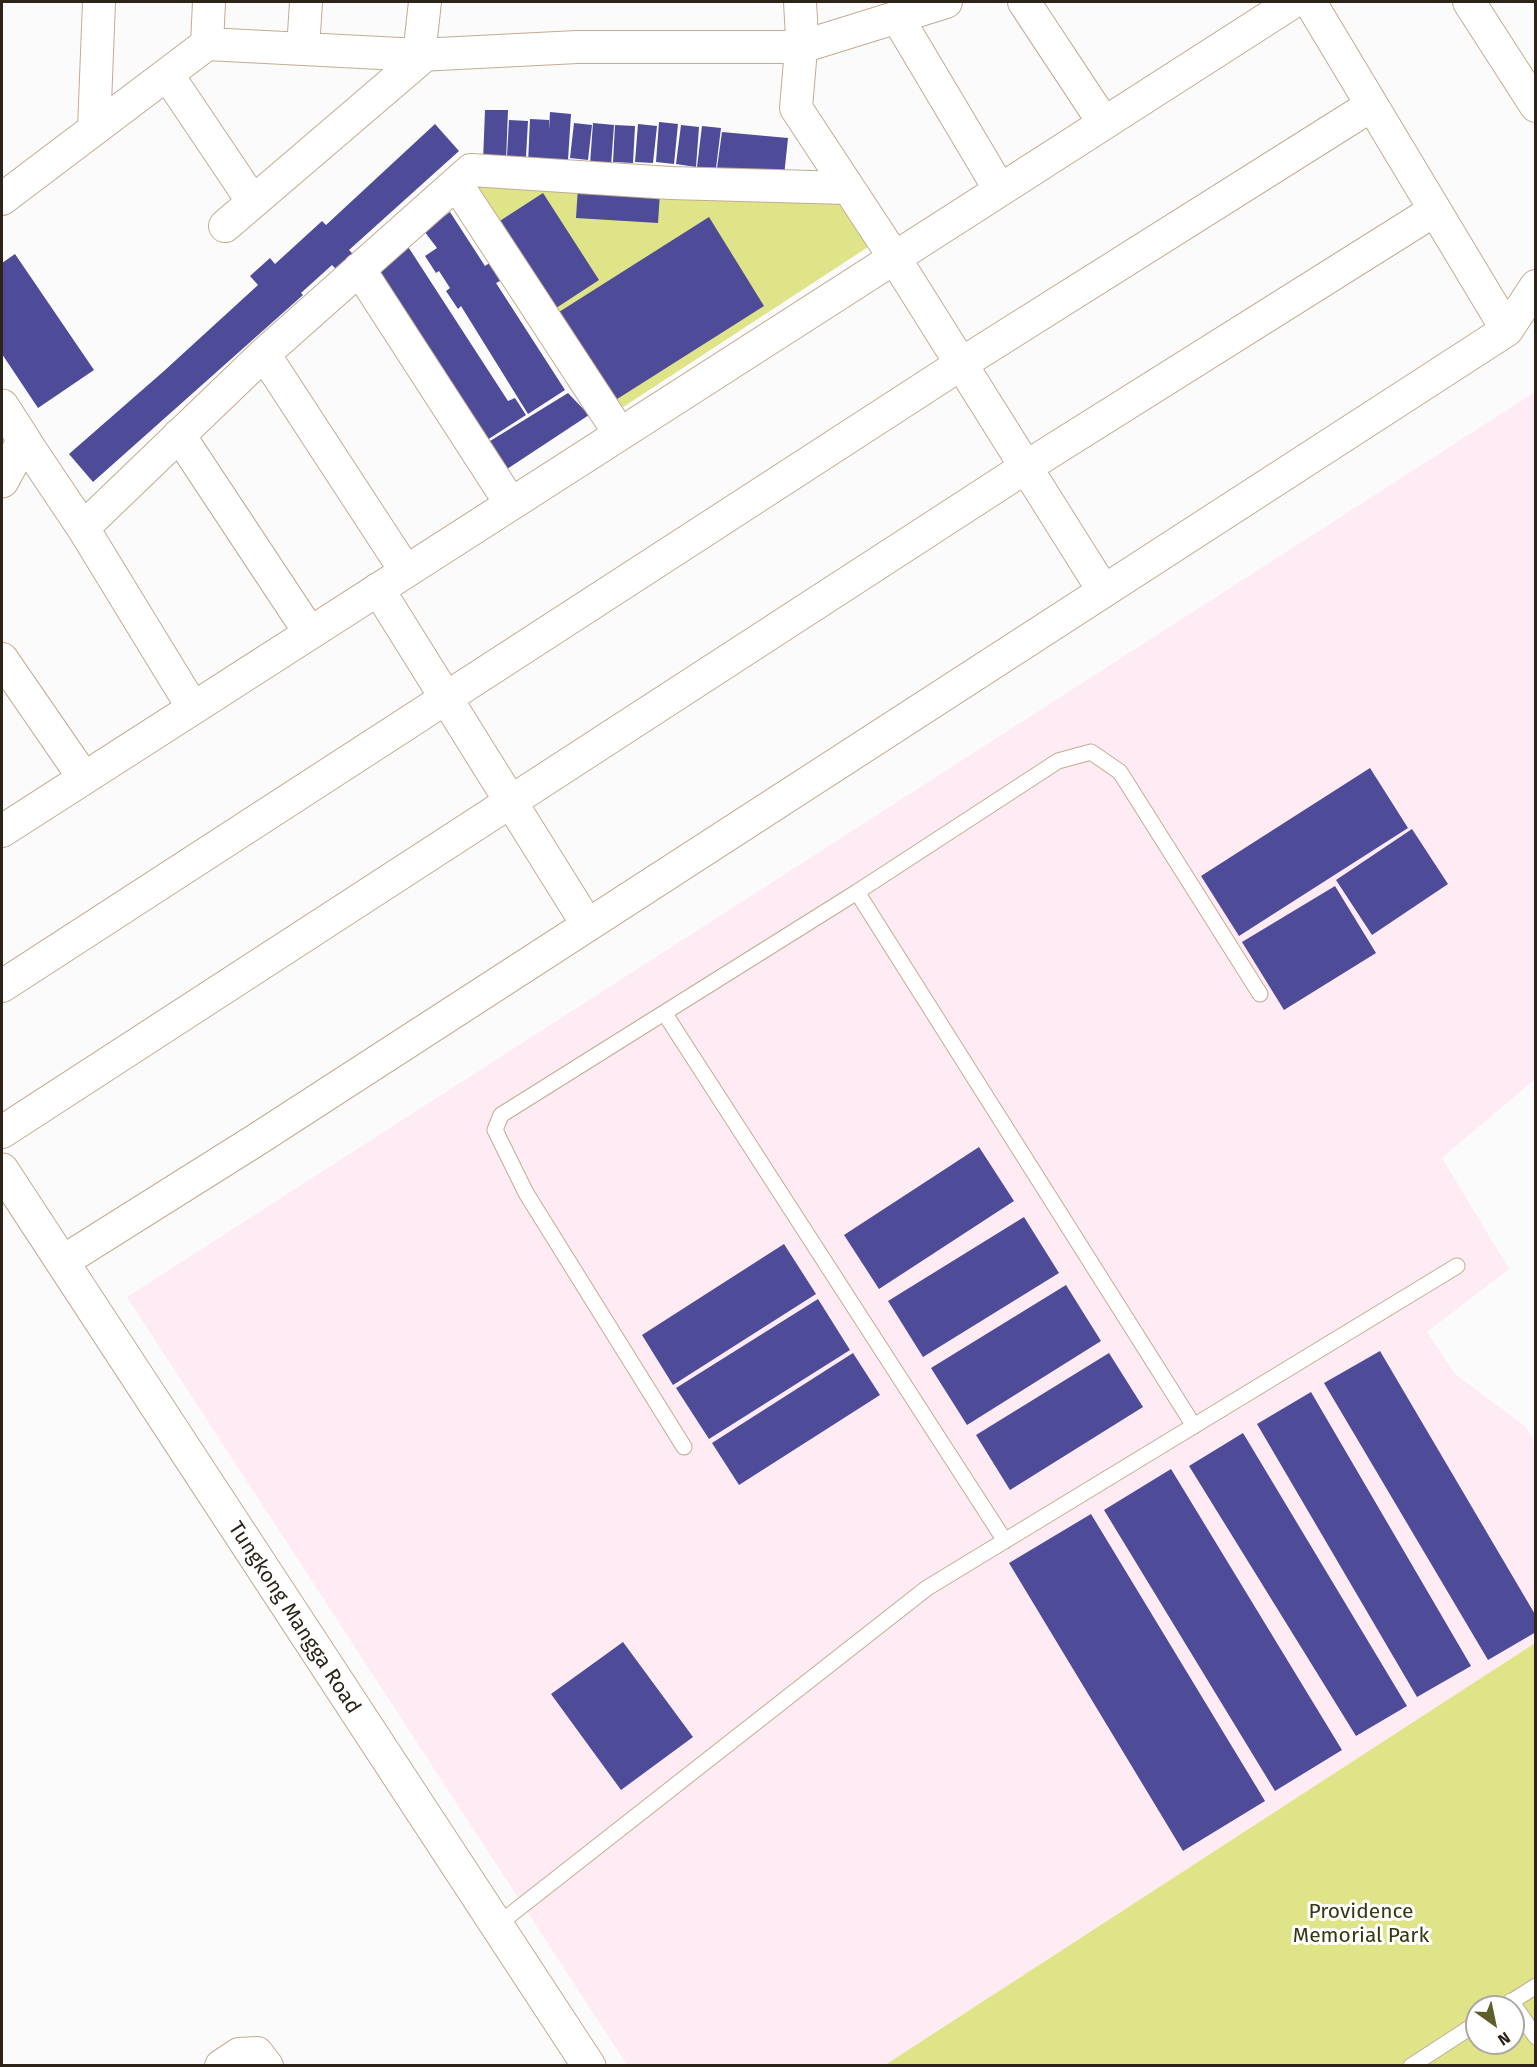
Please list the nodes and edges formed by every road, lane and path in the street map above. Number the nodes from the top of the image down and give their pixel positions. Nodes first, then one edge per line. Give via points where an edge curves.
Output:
1 (99, 2) edge
2 (209, 2) edge
3 (306, 2) edge
4 (425, 2) edge
5 (800, 2) edge
6 (946, 2) edge
7 (1024, 2) edge
8 (1293, 2) edge
9 (1310, 2) edge
10 (1469, 2) edge
11 (897, 17) junction
12 (207, 44) junction
13 (801, 47) junction
14 (303, 49) junction
15 (422, 55) junction
16 (167, 74) junction
17 (1372, 105) junction
18 (1536, 106) edge
19 (1104, 123) junction
20 (94, 129) junction
21 (456, 183) junction
22 (847, 188) junction
23 (1000, 190) junction
24 (2, 199) edge
25 (253, 202) junction
26 (1435, 210) junction
27 (225, 226) dead end
28 (894, 257) junction
29 (359, 269) junction
30 (1536, 286) edge
31 (1507, 330) junction
32 (264, 354) junction
33 (961, 364) junction
34 (2, 406) edge
35 (620, 434) junction
36 (179, 435) junction
37 (24, 440) junction
38 (1026, 467) junction
39 (2, 481) edge
40 (510, 504) junction
41 (83, 528) junction
42 (405, 570) junction
43 (378, 589) junction
44 (1103, 590) junction
45 (310, 633) junction
46 (2, 659) edge
47 (446, 697) junction
48 (193, 708) junction
49 (84, 778) junction
50 (510, 801) junction
51 (2, 831) edge
52 (857, 892) junction
53 (588, 924) junction
54 (2, 986) edge
55 (1260, 994) dead end
56 (665, 1014) junction
57 (2, 1132) edge
58 (3, 1175) edge
59 (62, 1262) junction
60 (1457, 1266) dead end
61 (1194, 1426) junction
62 (684, 1446) dead end
63 (1005, 1541) junction
64 (496, 1926) junction
65 (1536, 1986) edge
66 (1522, 1995) edge
67 (1525, 2024) edge
68 (1465, 2031) edge
69 (1536, 2037) edge
70 (221, 2066) edge
71 (267, 2066) edge
72 (589, 2066) edge
73 (1411, 2066) edge

1 - 20 street
2 - 12 street
3 - 14 street
4 - 15 street
5 - 13 street
6 - 11 street
7 - 19 street
8 - 19 street
9 - 17 street
10 - 18 street
11 - 13 street
11 - 23 street
12 - 14 street
12 - 16 street
13 - 15 street via 576,47
13 - 22 street via 796,108
14 - 15 street
15 - 25 street
16 - 20 street
16 - 25 street
17 - 26 street
17 - 33 street
19 - 23 street
20 - 24 street
21 - 22 street via 471,170 671,183
21 - 29 street
21 - 35 street
22 - 28 street
23 - 28 street
25 - 27 street
26 - 31 street
26 - 38 street
28 - 33 street
28 - 35 street
29 - 32 street
29 - 40 street
30 - 31 street
31 - 44 street
32 - 36 street
32 - 42 street
33 - 38 street
33 - 47 street
34 - 37 street
35 - 40 street
36 - 41 street
36 - 45 street
37 - 39 street
37 - 41 street
38 - 44 street
38 - 50 street
40 - 42 street
41 - 48 street
42 - 43 street
43 - 45 street
43 - 47 street
44 - 53 street
45 - 48 street
46 - 49 street
47 - 50 street
47 - 54 street
48 - 49 street
49 - 51 street
50 - 53 street
50 - 57 street
52 - 55 lane via 1058,761 1090,752 1120,772
52 - 56 lane
52 - 61 lane
53 - 59 street
56 - 62 lane via 501,1115 495,1130 526,1193
56 - 63 lane
58 - 59 street, Tungkong Mangga Road
59 - 64 street, Tungkong Mangga Road
60 - 61 lane
61 - 63 lane
63 - 64 lane via 927,1588
64 - 72 street, Tungkong Mangga Road
65 - 66 lane
67 - 69 lane
68 - 73 lane
70 - 71 street via 238,2054 257,2053

